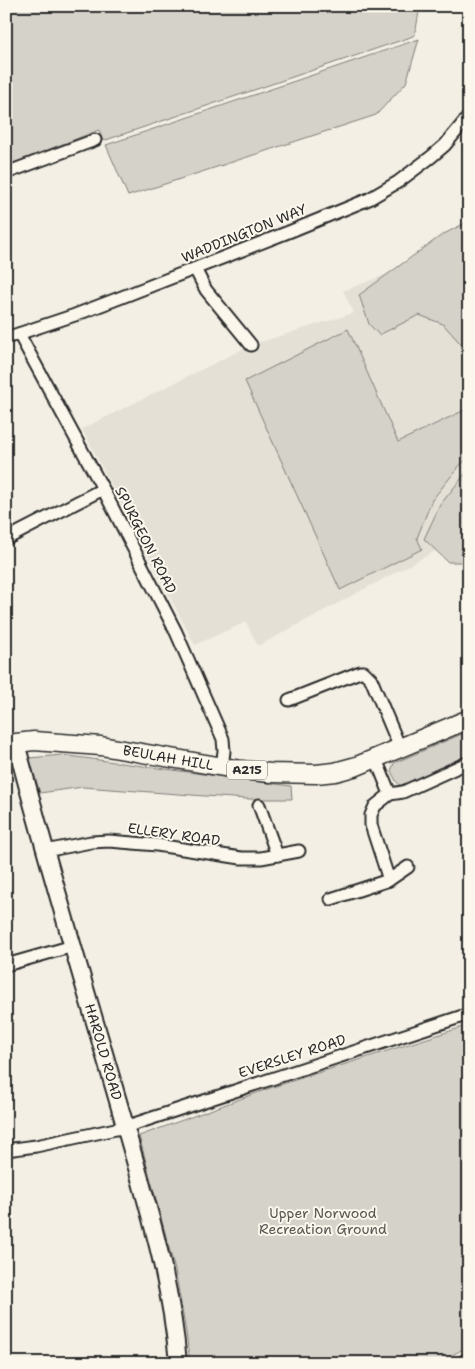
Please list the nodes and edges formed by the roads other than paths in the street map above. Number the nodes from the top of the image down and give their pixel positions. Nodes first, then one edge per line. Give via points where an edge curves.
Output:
1 (469, 116) edge
2 (95, 140) dead end
3 (6, 173) edge
4 (195, 269) junction
5 (19, 334) junction
6 (6, 338) edge
7 (251, 345) dead end
8 (103, 490) junction
9 (6, 539) edge
10 (290, 700) dead end
11 (469, 719) edge
12 (11, 745) edge
13 (400, 748) junction
14 (376, 759) junction
15 (469, 762) edge
16 (222, 767) junction
17 (390, 794) junction
18 (259, 805) dead end
19 (45, 851) junction
20 (300, 851) dead end
21 (277, 855) junction
22 (408, 867) dead end
23 (389, 880) junction
24 (331, 899) dead end
25 (73, 946) junction
26 (6, 965) edge
27 (469, 1014) edge
28 (125, 1127) junction
29 (6, 1150) edge
30 (469, 1358) edge
31 (178, 1363) edge
32 (461, 1363) edge

1 - 4 street, WADDINGTON WAY via 431,158 382,192
2 - 3 street
4 - 5 street, WADDINGTON WAY
4 - 7 street via 206,290
5 - 6 street, WADDINGTON WAY
5 - 8 street, SPURGEON ROAD
8 - 9 street
8 - 16 street, SPURGEON ROAD via 176,632 216,722 224,744
10 - 13 street via 364,672 371,679
11 - 13 main road, BEULAH HILL / A215
12 - 16 main road, BEULAH HILL / A215 via 34,741 101,746
12 - 19 street, HAROLD ROAD
13 - 14 main road, BEULAH HILL / A215
14 - 16 main road, BEULAH HILL / A215 via 336,772 316,774
14 - 17 street
15 - 17 street via 403,792
17 - 23 street via 375,806 371,815 371,825
18 - 21 street
19 - 21 street, ELLERY ROAD via 91,842 109,842 157,845 241,858
19 - 25 street, HAROLD ROAD
20 - 21 street, ELLERY ROAD
22 - 23 street
23 - 24 street
25 - 26 street
25 - 28 street, HAROLD ROAD
27 - 28 street, EVERSLEY ROAD
28 - 29 street, EVERSLEY ROAD
28 - 31 street, HAROLD ROAD via 163,1268
30 - 32 street

